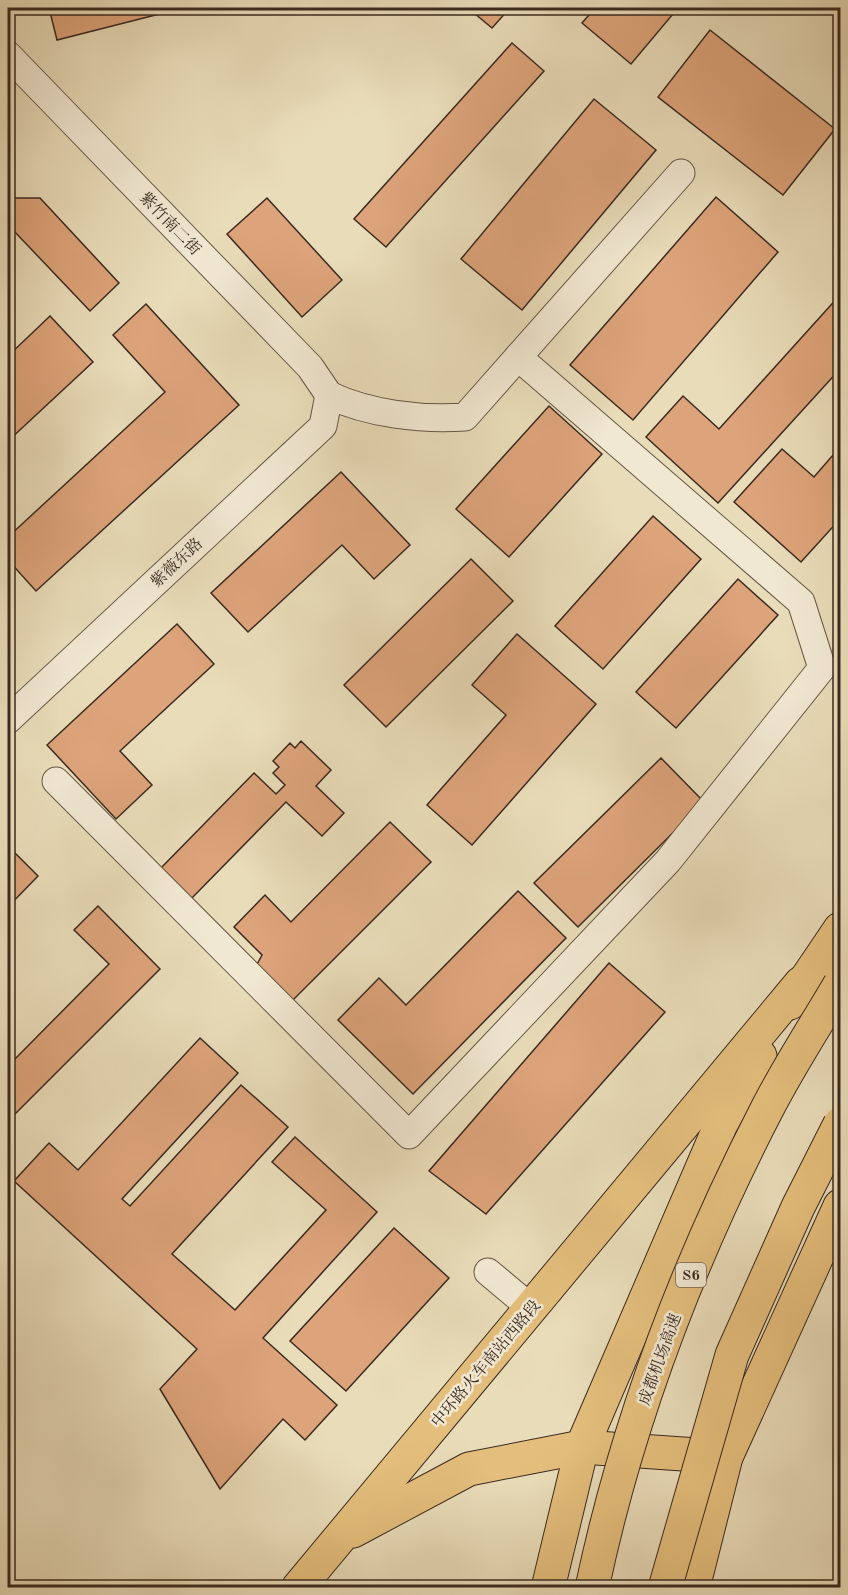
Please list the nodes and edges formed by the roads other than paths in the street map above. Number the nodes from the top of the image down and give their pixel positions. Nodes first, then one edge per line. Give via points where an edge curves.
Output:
1 (8, 55) edge
2 (681, 173) dead end
3 (518, 357) junction
4 (329, 395) junction
5 (8, 720) edge
6 (56, 781) dead end
7 (840, 929) edge
8 (801, 983) junction
9 (840, 984) edge
10 (840, 1124) edge
11 (840, 1206) edge
12 (488, 1272) dead end
13 (531, 1308) junction
14 (582, 1447) junction
15 (726, 1457) junction
16 (338, 1539) junction
17 (297, 1587) edge
18 (549, 1587) edge
19 (592, 1587) edge
20 (665, 1587) edge
21 (693, 1587) edge

1 - 4 street, 紫竹南二街 via 310,367
2 - 3 street
3 - 4 street via 465,417 356,408
3 - 6 street via 801,602 822,668 668,861 409,1135
4 - 5 street, 紫薇东路 via 323,426
7 - 8 main road, 中环路火车南站西路段
8 - 13 main road, 中环路火车南站西路段
8 - 14 main road, 中环路火车南站西路段 via 722,1124
9 - 19 main road, 成都机场高速 / S6, bridge via 768,1108 714,1218 651,1376 606,1518
10 - 20 main road, bridge via 732,1355
11 - 15 main road
12 - 13 street
13 - 16 main road, 中环路火车南站西路段
14 - 15 main road
14 - 16 main road via 469,1469
14 - 18 main road, 中环路火车南站西路段
15 - 21 main road
16 - 17 main road, 中环路火车南站西路段

